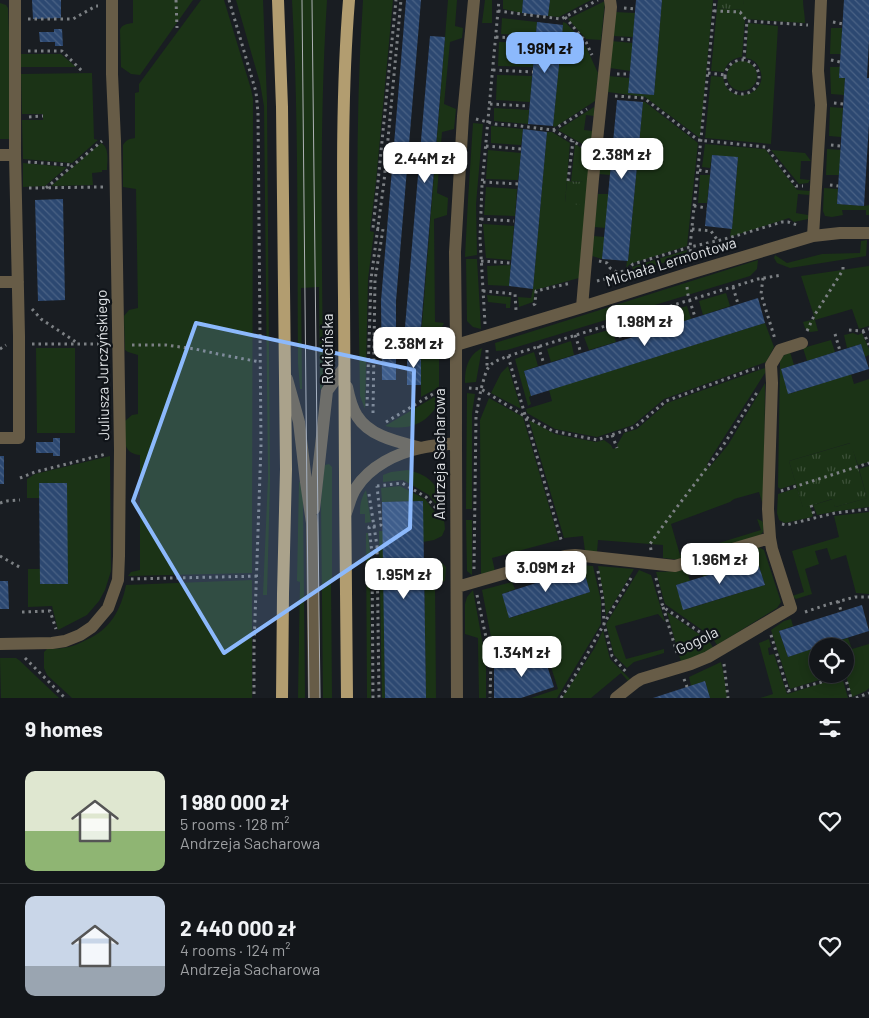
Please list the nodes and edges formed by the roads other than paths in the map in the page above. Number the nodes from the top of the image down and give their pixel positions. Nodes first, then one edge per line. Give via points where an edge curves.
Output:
1 (15, 0) edge
2 (278, 0) edge
3 (349, 0) edge
4 (474, 0) edge
5 (610, 0) edge
6 (822, 0) edge
7 (112, 3) edge
8 (0, 155) edge
9 (15, 155) junction
10 (869, 233) edge
11 (813, 236) junction
12 (0, 282) edge
13 (18, 286) junction
14 (582, 307) junction
15 (802, 343) road end
16 (456, 346) junction
17 (344, 368) junction
18 (285, 369) junction
19 (0, 438) edge
20 (456, 443) junction
21 (421, 448) junction
22 (345, 518) junction
23 (312, 523) junction
24 (770, 538) junction
25 (457, 587) junction
26 (0, 644) edge
27 (282, 698) edge
28 (314, 698) edge
29 (347, 698) edge
30 (457, 698) edge
31 (616, 698) edge

1 - 9 street
2 - 18 main road
3 - 17 main road, Rokicińska via 343,117
4 - 16 street, Andrzeja Sacharowa via 462,116 455,252
5 - 14 street
6 - 11 street via 818,71 821,105
7 - 26 street, Juliusza Jurczyńskiego via 120,450 118,580 108,608 92,627 80,635 60,642
8 - 9 street
9 - 13 street
10 - 11 street, Michała Lermontowa
11 - 14 street, Michała Lermontowa
12 - 13 street
13 - 19 street via 19,438
14 - 16 street, Michała Lermontowa
15 - 24 street via 780,350 771,365
16 - 20 street, Andrzeja Sacharowa
17 - 21 street via 350,402 357,416 384,437
17 - 22 main road, Rokicińska
17 - 23 street via 327,391
18 - 23 street via 299,422
18 - 27 main road
20 - 21 street
20 - 25 street, Andrzeja Sacharowa
21 - 22 street via 394,456 373,470 356,487
22 - 29 main road, Rokicińska
23 - 28 street
24 - 25 street via 675,566 565,556
24 - 31 street, Gogola via 791,608 708,657 641,679
25 - 30 street, Andrzeja Sacharowa

